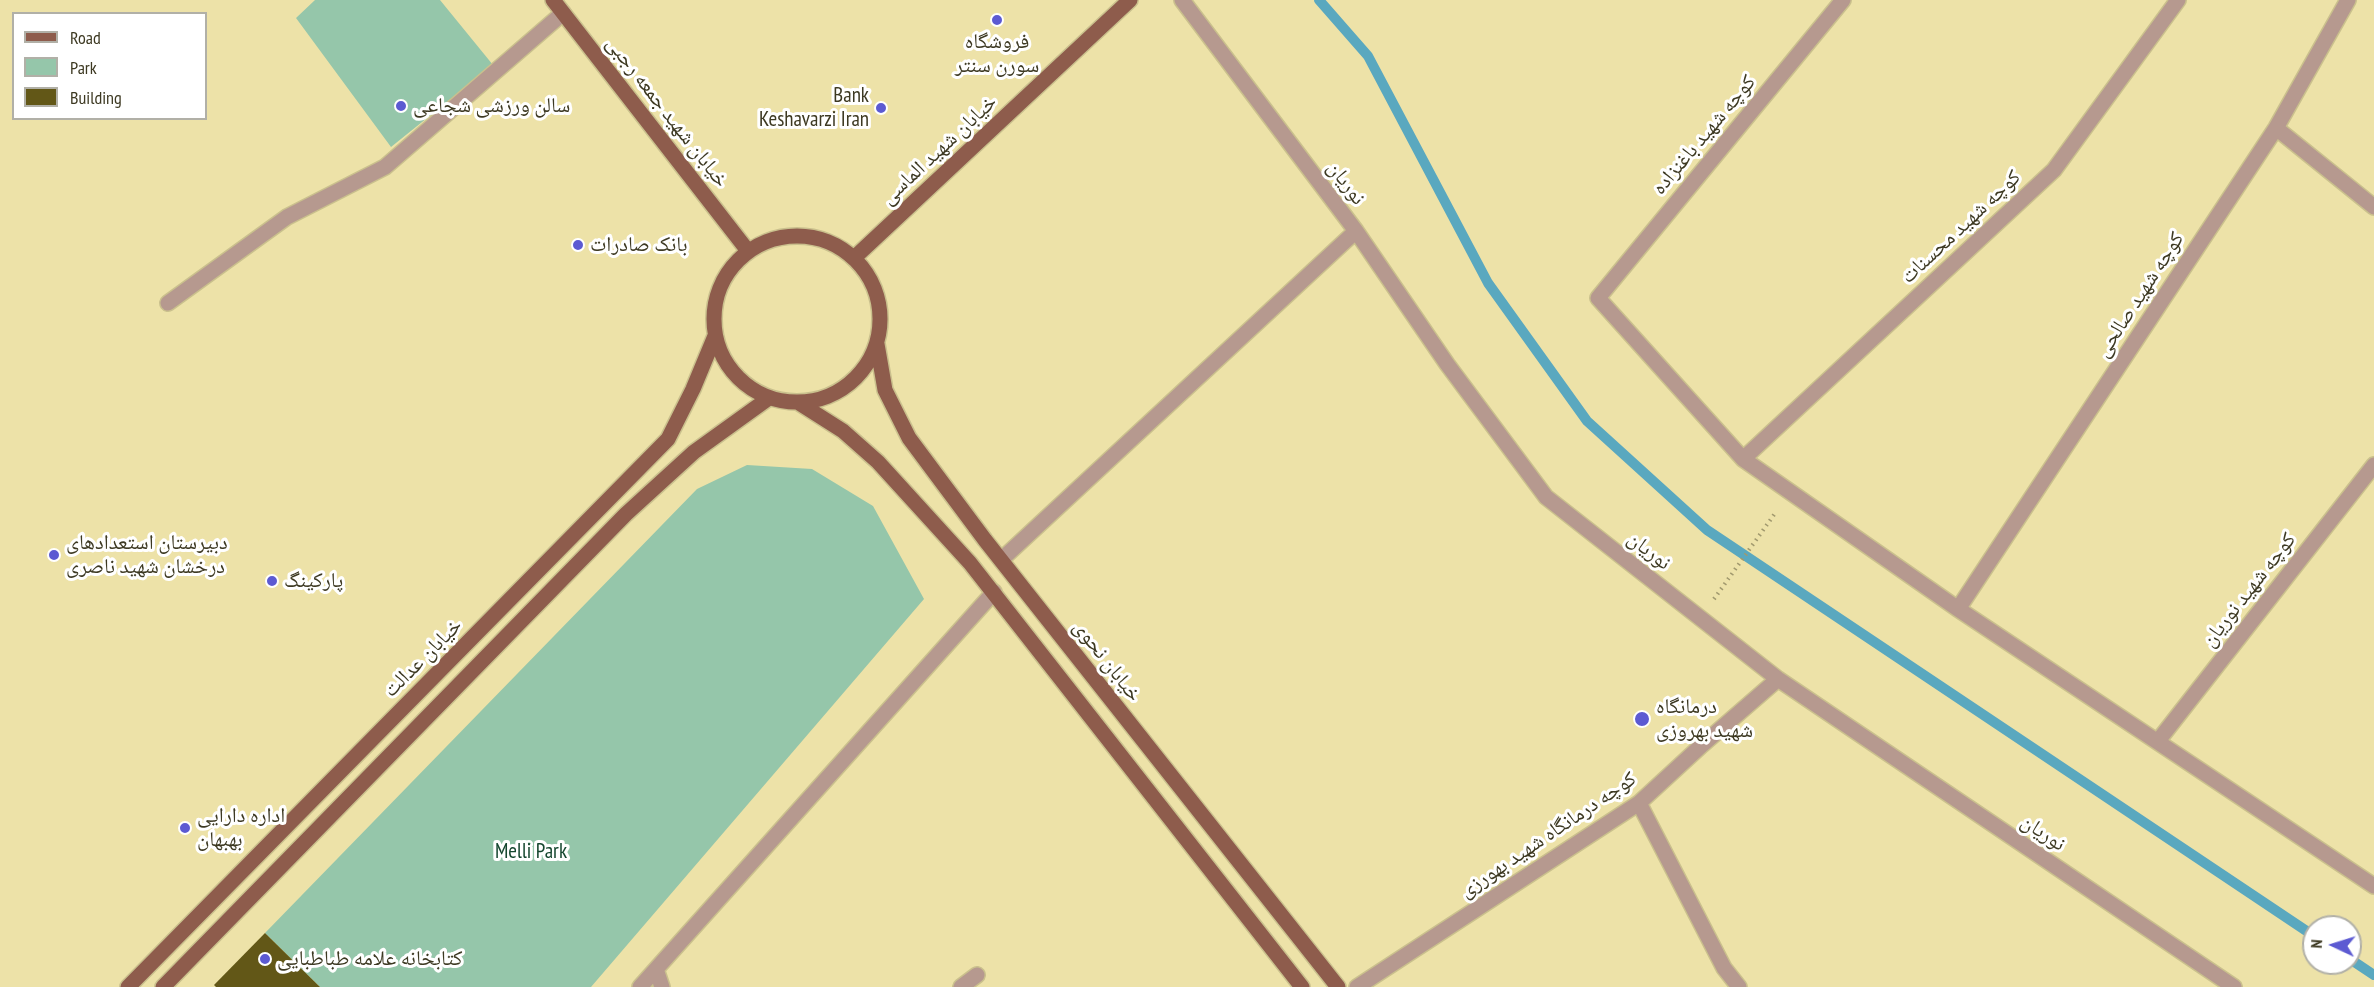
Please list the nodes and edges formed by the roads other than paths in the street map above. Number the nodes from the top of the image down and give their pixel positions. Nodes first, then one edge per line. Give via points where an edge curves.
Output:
1 (553, 0) edge
2 (1130, 0) edge
3 (1182, 0) edge
4 (1843, 0) edge
5 (2178, 0) edge
6 (2348, 0) edge
7 (563, 13) junction
8 (2276, 128) junction
9 (2374, 207) edge
10 (1356, 231) junction
11 (748, 251) junction
12 (854, 258) junction
13 (168, 303) dead end
14 (715, 336) junction
15 (877, 344) junction
16 (769, 398) junction
17 (799, 403) junction
18 (1743, 459) junction
19 (2374, 465) edge
20 (1001, 560) junction
21 (994, 592) junction
22 (1958, 609) junction
23 (1778, 679) junction
24 (2158, 741) junction
25 (1639, 804) junction
26 (2374, 886) edge
27 (656, 969) junction
28 (977, 975) dead end
29 (128, 987) edge
30 (164, 987) edge
31 (640, 987) edge
32 (662, 987) edge
33 (961, 987) edge
34 (1302, 987) edge
35 (1338, 987) edge
36 (1357, 987) edge
37 (1739, 987) edge
38 (2234, 987) edge

1 - 7 main road, خیابان شهید جمعه رجبی
2 - 12 main road, خیابان شهید الماسی
3 - 10 street, نوریان
4 - 18 street, کوچه شهید باغنزاده via 1598,298
5 - 18 street, کوچه شهید محسنات via 2054,170
6 - 8 street, کوچه شهید صالحی
7 - 11 main road, خیابان شهید جمعه رجبی
7 - 13 street via 385,167 287,217
8 - 9 street
8 - 22 street, کوچه شهید صالحی
10 - 20 street
10 - 23 street, نوریان via 1447,364 1546,497
11 - 12 main road via 774,238 802,235 830,242
11 - 14 main road via 719,288
12 - 15 main road via 869,276 878,297 881,321
14 - 16 main road via 734,374
14 - 29 main road, خیابان عدالت via 668,439
15 - 17 main road via 856,379 819,400
15 - 20 main road, خیابان نحوی via 885,390 909,438
16 - 17 main road
16 - 30 main road, خیابان عدالت via 694,452 626,514
17 - 21 main road via 843,431 878,462
18 - 22 street
19 - 24 street, کوچه شهید نوریان
20 - 35 main road, خیابان نحوی
21 - 27 street
21 - 34 main road
22 - 24 street
23 - 25 street, کوچه درمانگاه شهید بهورزی
23 - 38 street, نوریان
24 - 26 street
25 - 36 street, کوچه درمانگاه شهید بهورزی
25 - 37 street via 1724,968
27 - 31 street
27 - 32 street
28 - 33 street

